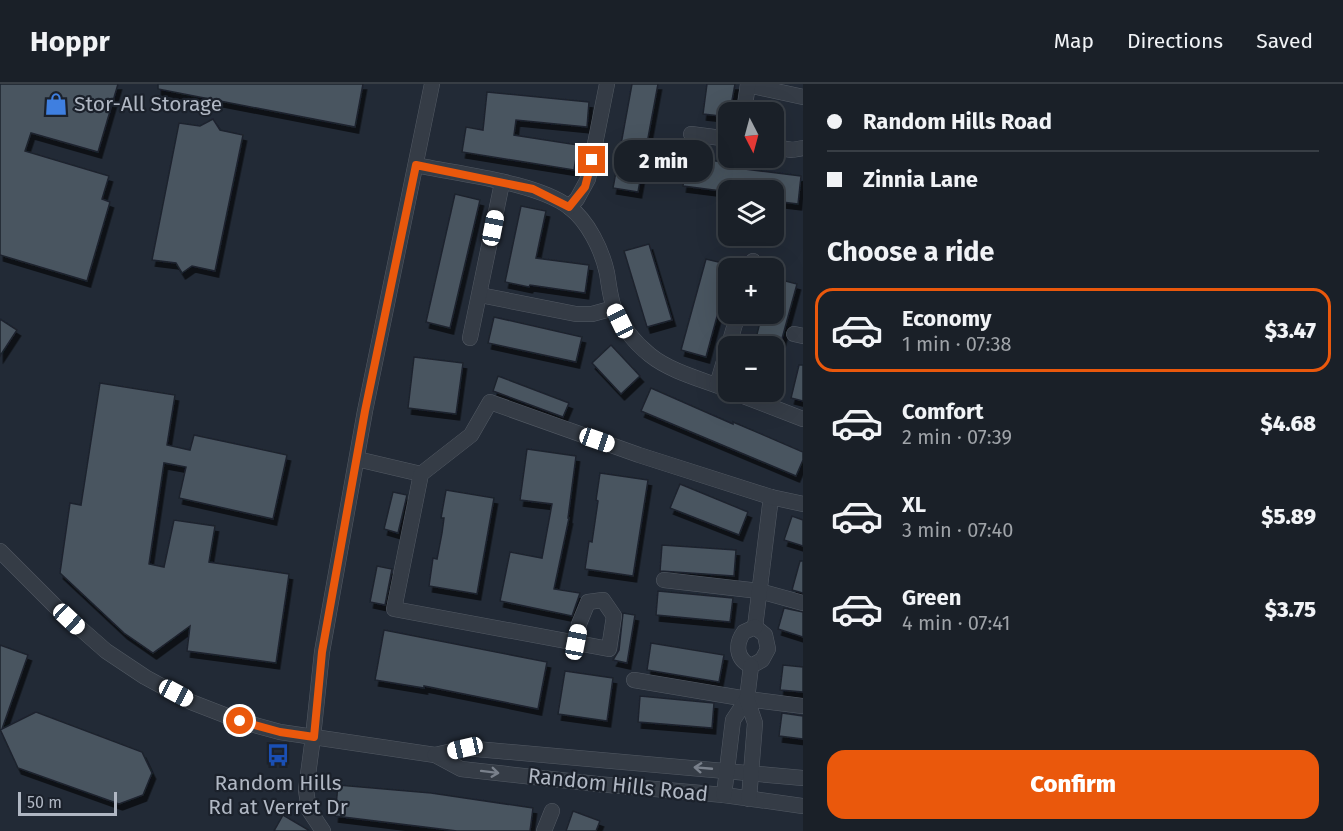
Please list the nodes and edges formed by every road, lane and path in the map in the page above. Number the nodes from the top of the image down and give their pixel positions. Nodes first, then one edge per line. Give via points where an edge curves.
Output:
1 (432, 84) edge
2 (607, 84) edge
3 (748, 84) edge
4 (803, 97) edge
5 (745, 102) edge
6 (691, 134) dead end
7 (718, 138) edge
8 (803, 148) edge
9 (784, 149) edge
10 (416, 165) junction
11 (502, 183) junction
12 (569, 207) junction
13 (480, 295) junction
14 (614, 308) junction
15 (470, 338) dead end
16 (718, 385) edge
17 (759, 402) edge
18 (803, 419) edge
19 (357, 459) junction
20 (421, 474) junction
21 (771, 497) junction
22 (803, 504) edge
23 (0, 551) edge
24 (664, 580) dead end
25 (759, 591) junction
26 (803, 603) edge
27 (755, 627) junction
28 (576, 642) dead end
29 (751, 666) junction
30 (634, 680) dead end
31 (747, 699) junction
32 (803, 706) edge
33 (314, 737) junction
34 (435, 755) junction
35 (726, 770) junction
36 (750, 772) junction
37 (803, 778) edge
38 (724, 795) junction
39 (749, 799) junction
40 (803, 806) edge
41 (552, 811) dead end
42 (323, 831) edge
43 (544, 831) edge

1 - 10 street
2 - 12 street via 588,179
3 - 4 street
3 - 5 street
6 - 7 street
8 - 9 street
10 - 11 street
10 - 19 street
11 - 12 street via 533,189
11 - 13 street
12 - 14 street via 599,247
13 - 14 street via 576,314
13 - 15 street
14 - 16 street via 629,334 651,356
17 - 18 street
19 - 20 street
19 - 33 street via 322,652
20 - 21 street via 471,435 490,402
20 - 28 street via 394,609
21 - 22 street
21 - 25 street
23 - 33 street, Random Hills Road via 82,631 145,677 191,702 240,721
24 - 25 street
25 - 26 street
25 - 27 street
27 - 29 street via 765,635 768,649 762,660
27 - 29 street via 744,632 738,645 740,657
29 - 31 street
30 - 31 street
31 - 32 street
31 - 35 street via 733,720
31 - 36 street via 755,723
33 - 34 street, Random Hills Road
33 - 42 street via 306,790 309,810
35 -> 34 street, Random Hills Road via 465,748
34 -> 38 street, Random Hills Road via 461,769
35 - 36 street, Random Hills Road
35 - 38 street
36 - 37 street, Random Hills Road
36 - 39 street
38 - 39 street, Random Hills Road
39 - 40 street, Random Hills Road
41 - 43 street

